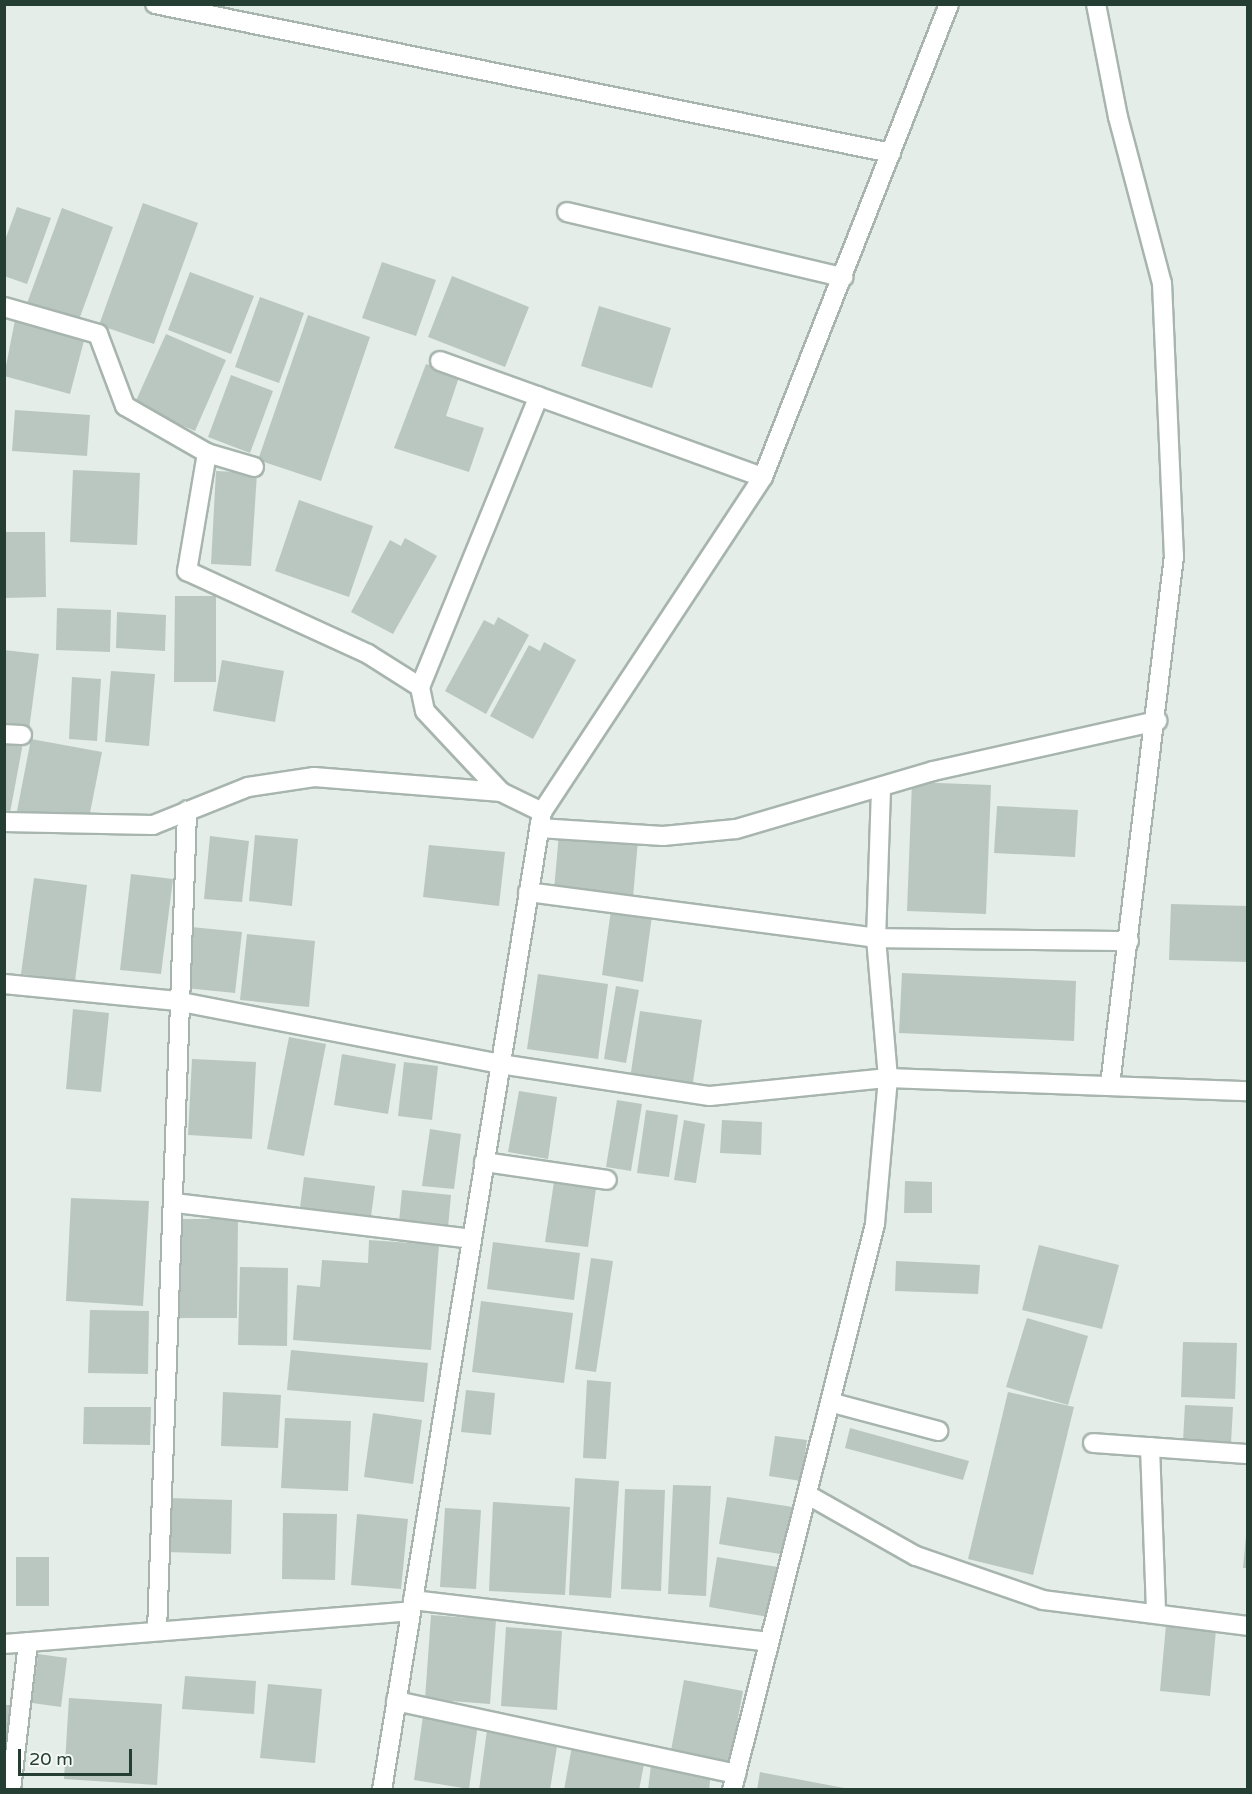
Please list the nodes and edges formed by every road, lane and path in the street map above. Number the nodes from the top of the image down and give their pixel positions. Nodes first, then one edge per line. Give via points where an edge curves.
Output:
1 (155, 4) edge
2 (949, 4) edge
3 (1096, 4) edge
4 (891, 153) junction
5 (567, 212) dead end
6 (843, 278) junction
7 (4, 307) edge
8 (440, 361) dead end
9 (539, 396) junction
10 (207, 453) junction
11 (254, 467) dead end
12 (763, 477) junction
13 (420, 687) junction
14 (1157, 721) junction
15 (881, 789) junction
16 (501, 792) junction
17 (187, 811) junction
18 (541, 820) junction
19 (4, 822) edge
20 (528, 892) junction
21 (876, 938) junction
22 (1129, 941) junction
23 (4, 984) edge
24 (176, 1001) junction
25 (500, 1064) junction
26 (888, 1078) junction
27 (1110, 1084) junction
28 (1248, 1091) edge
29 (484, 1162) junction
30 (607, 1180) dead end
31 (175, 1203) junction
32 (472, 1239) junction
33 (832, 1403) junction
34 (938, 1431) dead end
35 (1093, 1443) dead end
36 (1150, 1447) junction
37 (1248, 1454) edge
38 (808, 1495) junction
39 (411, 1606) junction
40 (1156, 1612) junction
41 (1248, 1626) edge
42 (157, 1631) junction
43 (28, 1642) junction
44 (769, 1642) junction
45 (4, 1644) edge
46 (396, 1701) junction
47 (734, 1782) edge
48 (11, 1790) edge
49 (382, 1790) edge

1 - 4 street
2 - 4 street
3 - 14 street via 1118,117 1161,283 1174,556
4 - 6 street
5 - 6 street
6 - 12 street
7 - 10 street via 98,334 125,406
8 - 9 street
9 - 12 street
9 - 13 street
10 - 11 street
10 - 13 street via 187,571 357,649
12 - 18 street
13 - 16 street via 425,711
14 - 15 street via 933,771
14 - 22 street
15 - 18 street via 736,829 663,836
15 - 21 street
16 - 17 street via 314,777 248,787
16 - 18 street
17 - 19 street via 153,825
17 - 24 street
18 - 20 street
20 - 21 street
20 - 25 street
21 - 22 street
21 - 26 street
22 - 27 street
23 - 24 street
24 - 25 street
24 - 31 street
25 - 26 street via 710,1096
25 - 29 street
26 - 27 street
26 - 33 street via 875,1224
27 - 28 street
29 - 30 street
29 - 32 street
31 - 32 street
31 - 42 street
32 - 39 street
33 - 34 street
33 - 38 street
35 - 36 street
36 - 37 street
36 - 40 street
38 - 40 street via 916,1556 1043,1600
38 - 44 street
39 - 42 street
39 - 44 street
39 - 46 street
40 - 41 street
42 - 43 street
43 - 45 street
43 - 48 street
44 - 47 street
46 - 47 street
46 - 49 street

